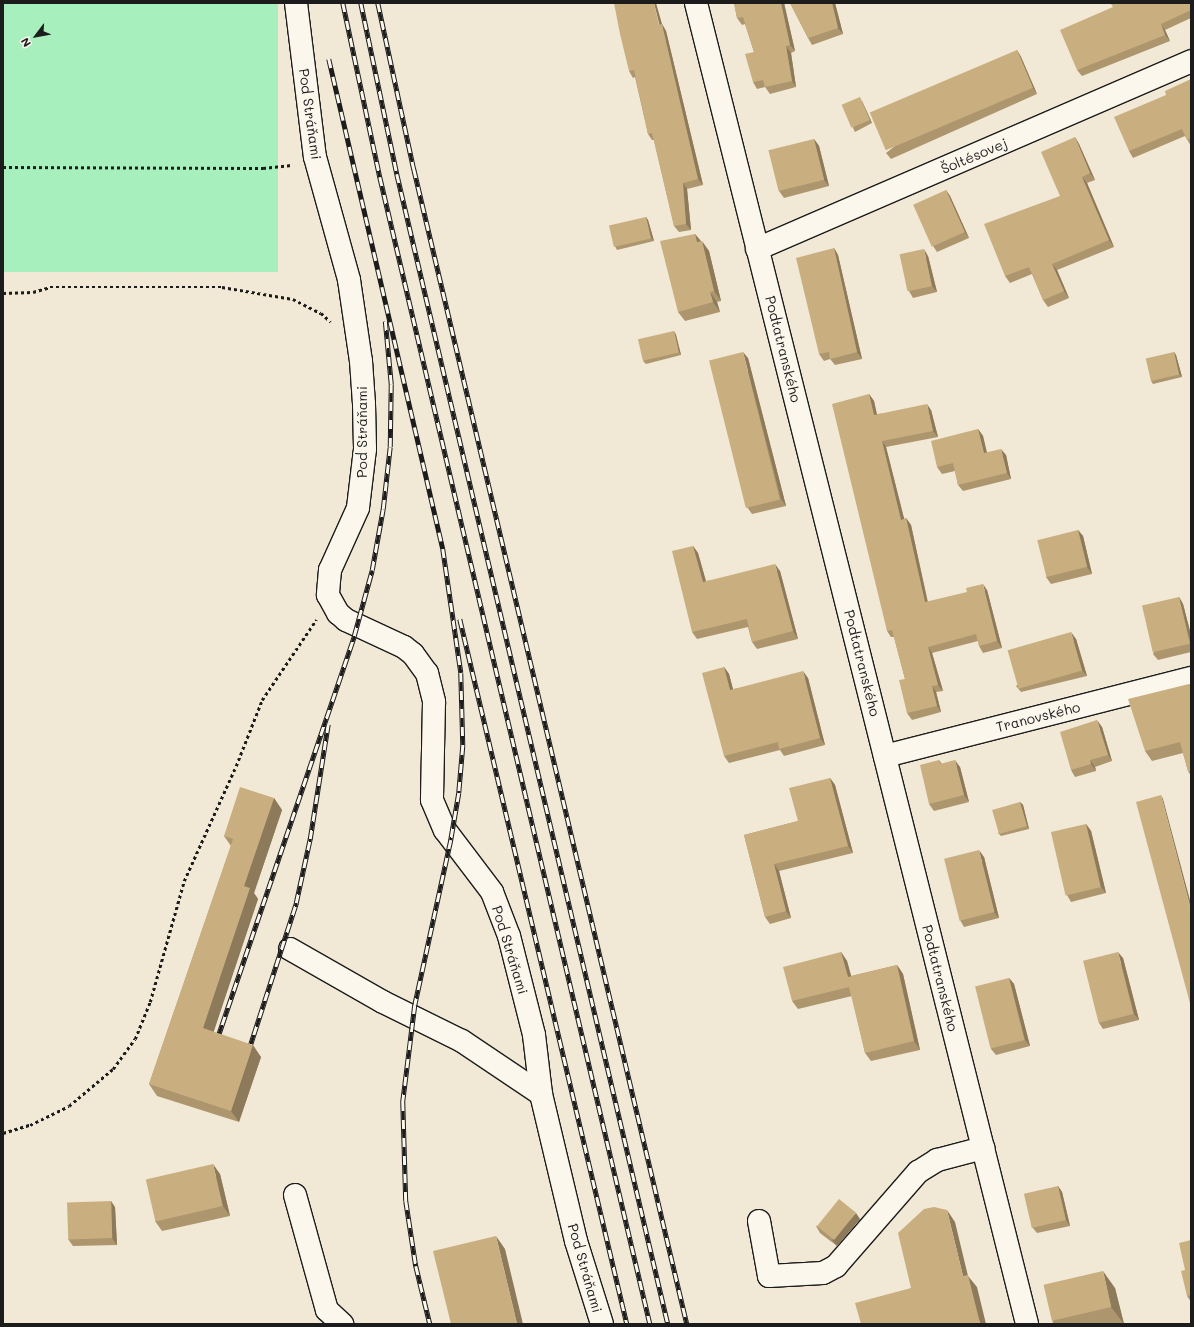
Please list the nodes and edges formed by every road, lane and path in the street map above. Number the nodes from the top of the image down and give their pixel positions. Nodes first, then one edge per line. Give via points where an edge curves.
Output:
1 (296, 3) edge
2 (696, 3) edge
3 (1191, 62) edge
4 (316, 164) junction
5 (3, 167) edge
6 (757, 248) junction
7 (3, 293) edge
8 (333, 323) dead end
9 (332, 604) junction
10 (1191, 678) edge
11 (885, 756) junction
12 (290, 950) dead end
13 (542, 1094) junction
14 (3, 1133) edge
15 (983, 1148) junction
16 (295, 1195) dead end
17 (759, 1221) dead end
18 (342, 1324) edge
19 (602, 1324) edge
20 (1027, 1324) edge

1 - 4 street, Pod Stráňami
2 - 6 street, Podtatranského
3 - 6 street, Šoltésovej
4 - 5 path via 263,168
4 - 9 street, Pod Stráňami via 349,280 361,361 364,404 365,449 362,484 352,522 330,570 328,595
6 - 11 street, Podtatranského
7 - 8 path via 33,292 50,287 222,287 303,303
9 - 13 street, Pod Stráňami via 346,620 404,646 427,673 434,702 432,800 444,830 492,892 509,936 534,1034
9 - 14 path via 303,636 262,700 236,766 184,881 150,1002 135,1039 112,1069 69,1106 30,1125
10 - 11 street, Tranovského
11 - 15 street, Podtatranského
12 - 13 street via 383,1002 462,1041
13 - 19 street, Pod Stráňami via 576,1242
15 - 17 street via 937,1160 918,1172 836,1266 823,1273 769,1276
15 - 20 street, Podtatranského
16 - 18 street via 327,1310

